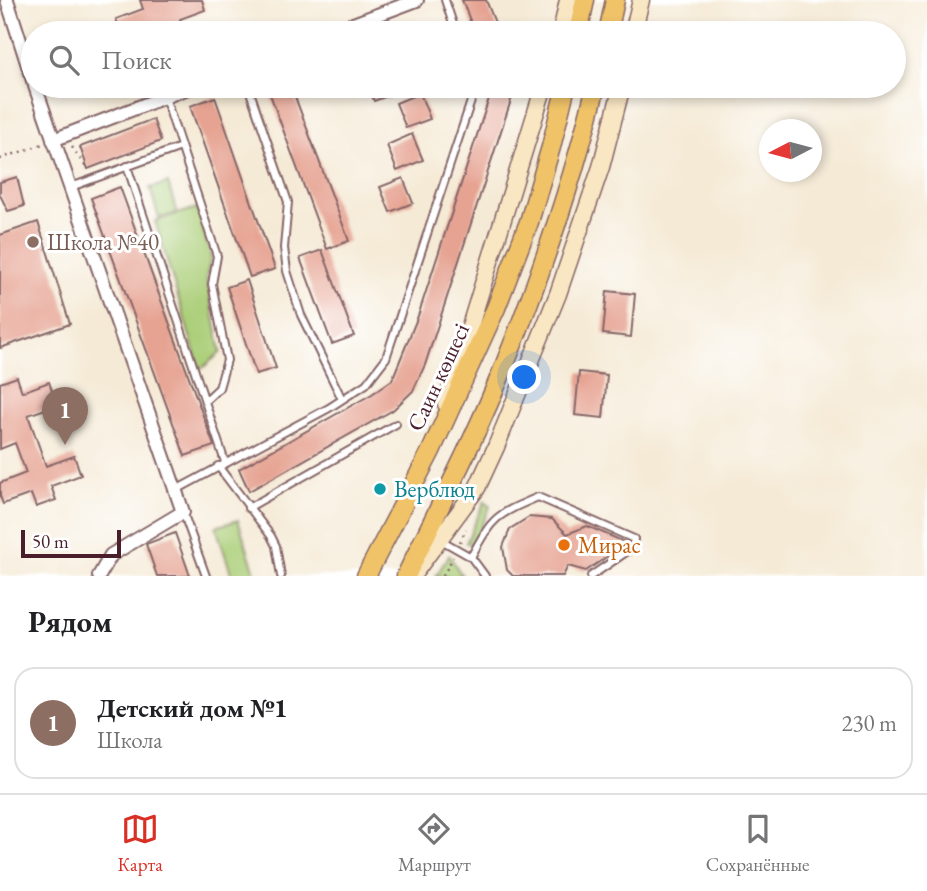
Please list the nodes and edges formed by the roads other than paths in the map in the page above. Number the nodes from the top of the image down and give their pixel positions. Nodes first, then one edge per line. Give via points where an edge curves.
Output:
1 (7, 0) edge
2 (417, 0) edge
3 (444, 0) edge
4 (568, 0) edge
5 (585, 0) edge
6 (615, 0) edge
7 (641, 0) edge
8 (362, 21) edge
9 (452, 21) edge
10 (564, 21) edge
11 (581, 21) edge
12 (611, 21) edge
13 (636, 21) edge
14 (21, 43) edge
15 (40, 98) edge
16 (162, 98) edge
17 (165, 98) edge
18 (252, 98) edge
19 (472, 98) edge
20 (540, 98) edge
21 (563, 98) edge
22 (593, 98) edge
23 (619, 98) edge
24 (57, 138) junction
25 (181, 147) junction
26 (127, 166) junction
27 (69, 187) junction
28 (342, 399) junction
29 (205, 401) junction
30 (396, 425) dead end
31 (432, 451) junction
32 (225, 462) junction
33 (218, 466) junction
34 (176, 490) junction
35 (248, 508) junction
36 (183, 512) junction
37 (439, 540) junction
38 (471, 556) junction
39 (99, 576) edge
40 (206, 576) edge
41 (281, 576) edge
42 (366, 576) edge
43 (406, 576) edge
44 (412, 576) edge
45 (485, 576) edge
46 (591, 576) edge

1 - 14 street
2 - 8 street
3 - 9 lane
4 - 10 street
5 - 11 main road
6 - 12 main road
7 - 13 street
15 - 24 street
16 - 24 street
17 - 25 lane
18 - 28 lane via 288,202 287,271 301,315
19 - 28 lane via 386,358 366,384
20 - 31 street, Саин көшесі
21 - 31 main road, Саин көшесі via 528,222 496,308
22 - 43 main road via 553,235 503,369
23 - 37 street via 601,167 553,307 477,488
24 - 27 street
25 - 26 lane
25 - 29 lane via 217,256 212,284 227,360 219,388
26 - 27 lane
26 - 29 lane
27 - 34 street
28 - 32 lane
29 - 32 lane
30 - 35 lane
31 - 42 main road
32 - 33 lane
33 - 34 lane
33 - 35 lane
34 - 36 street
35 - 41 lane via 276,546
36 - 39 street via 111,555
36 - 40 lane
37 - 38 lane
37 - 44 street
38 - 45 lane
38 - 46 lane via 489,525 504,512 538,497 634,539 632,548

